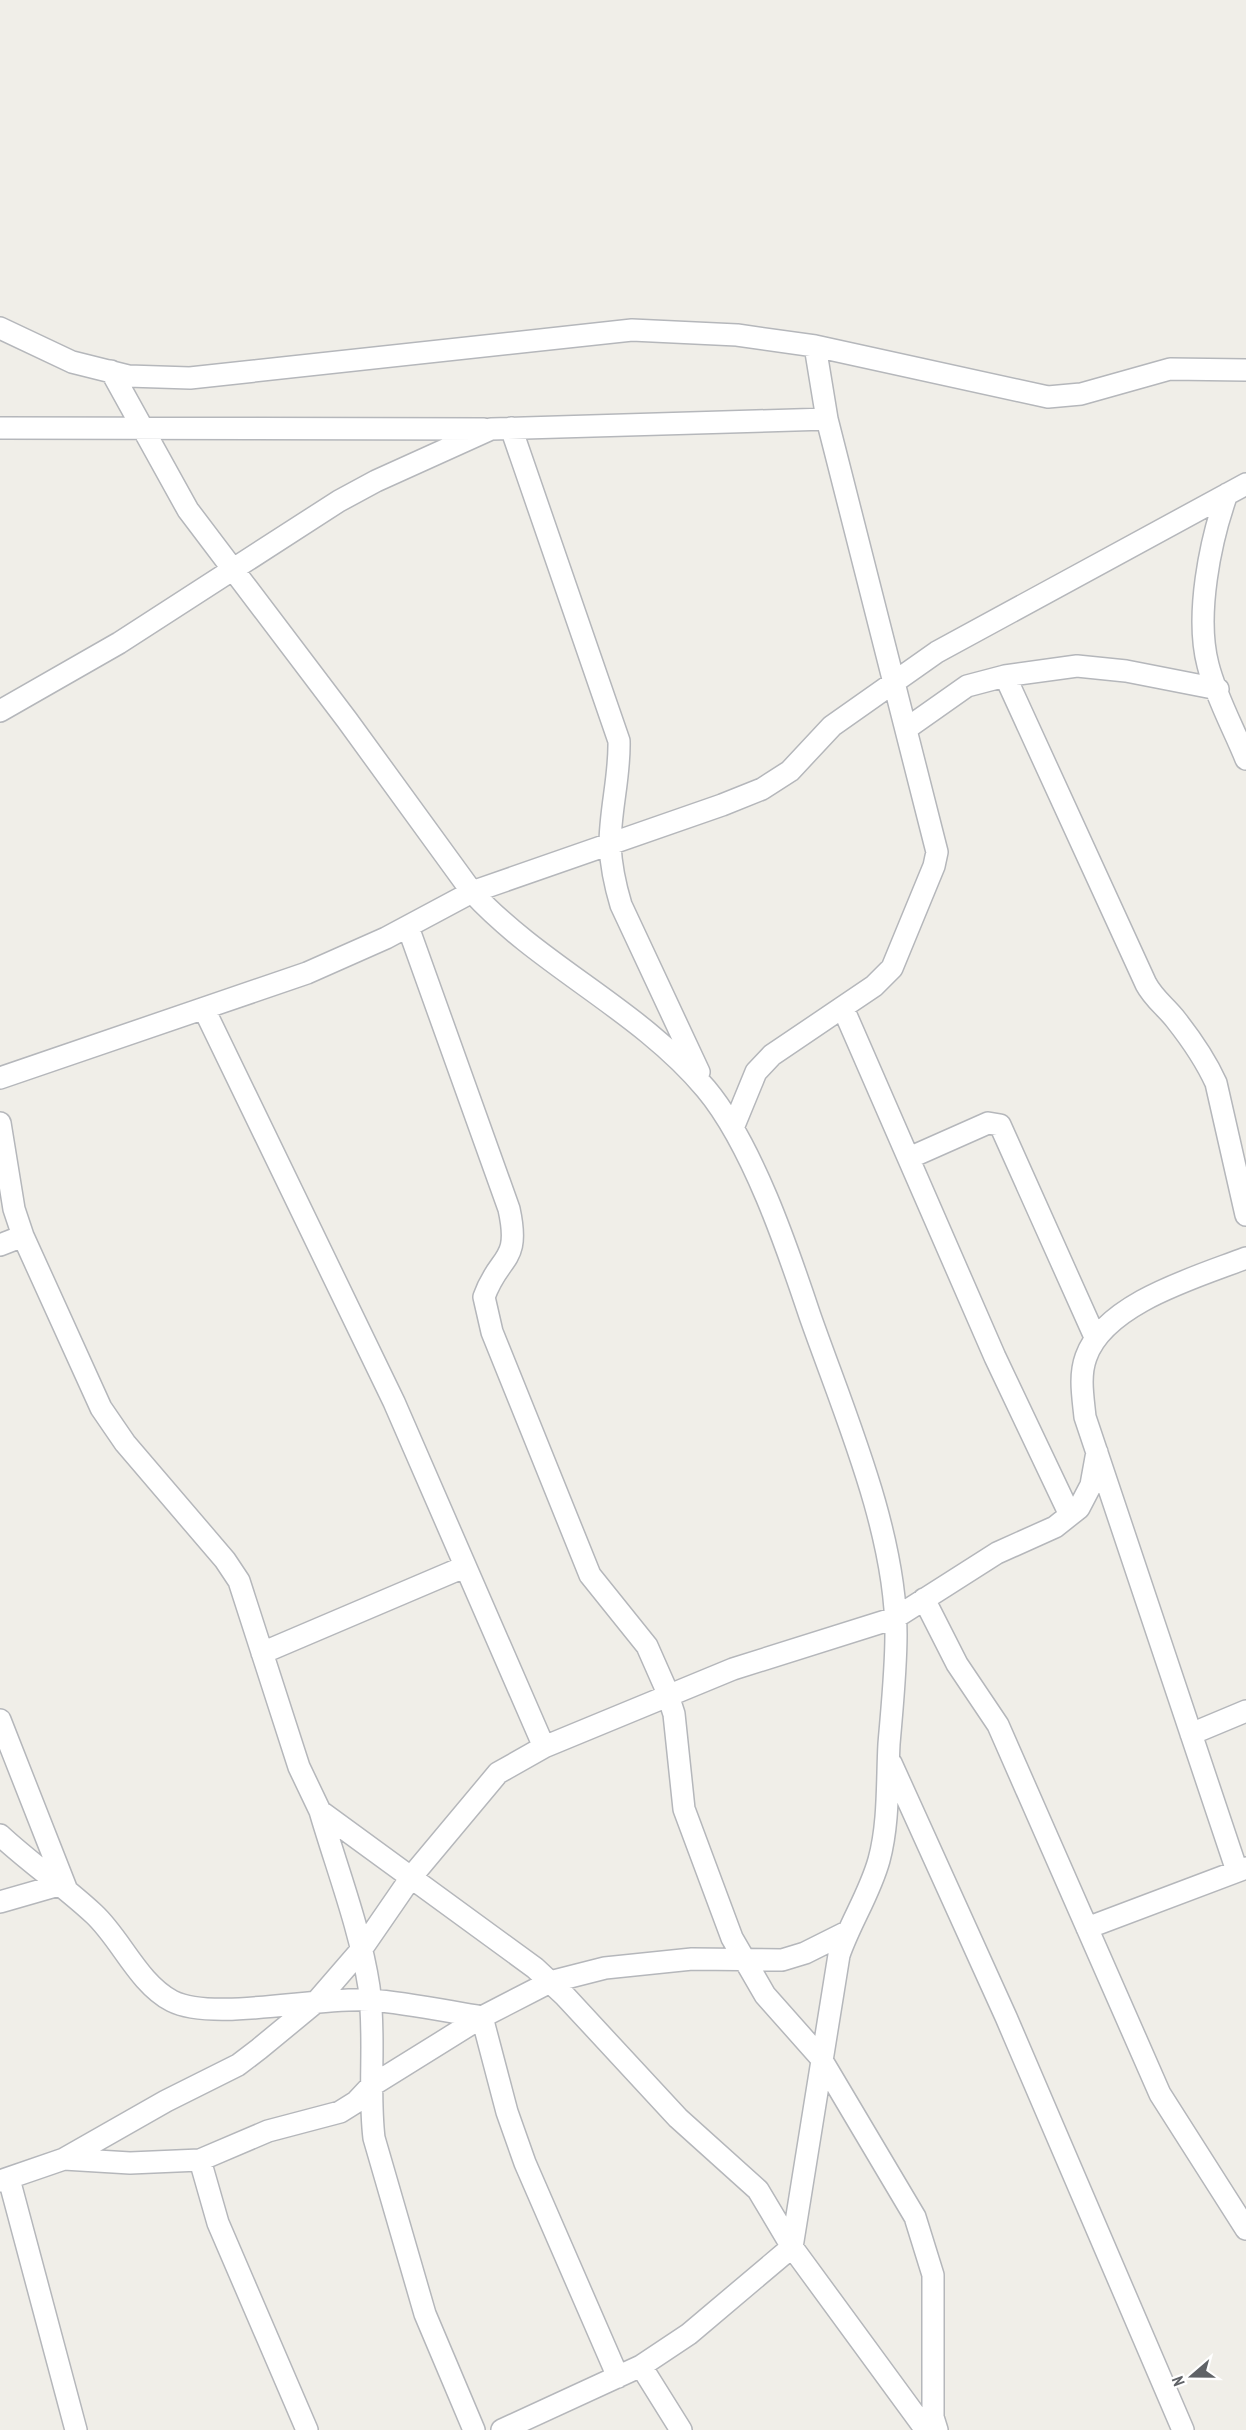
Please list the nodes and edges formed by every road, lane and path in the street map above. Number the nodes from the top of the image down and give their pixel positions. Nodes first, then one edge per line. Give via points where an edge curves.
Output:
1 (0, 328) edge
2 (815, 346) junction
3 (1246, 370) edge
4 (111, 371) junction
5 (827, 419) junction
6 (0, 428) edge
7 (141, 428) junction
8 (501, 429) junction
9 (1237, 489) edge
10 (233, 570) junction
11 (1005, 676) junction
12 (893, 682) junction
13 (1218, 689) junction
14 (0, 711) edge
15 (906, 729) junction
16 (1246, 759) edge
17 (610, 843) junction
18 (471, 892) junction
19 (408, 927) junction
20 (843, 1008) junction
21 (204, 1009) junction
22 (0, 1078) edge
23 (706, 1089) junction
24 (0, 1124) edge
25 (733, 1128) junction
26 (909, 1158) junction
27 (1246, 1215) edge
28 (23, 1236) junction
29 (0, 1245) edge
30 (1246, 1258) edge
31 (1095, 1337) junction
32 (1097, 1452) junction
33 (1070, 1515) junction
34 (464, 1567) junction
35 (924, 1599) junction
36 (895, 1618) junction
37 (262, 1653) junction
38 (669, 1696) junction
39 (1246, 1711) edge
40 (0, 1720) edge
41 (1191, 1734) junction
42 (543, 1747) junction
43 (889, 1758) junction
44 (320, 1811) junction
45 (0, 1835) edge
46 (1241, 1869) edge
47 (412, 1876) junction
48 (64, 1888) junction
49 (0, 1902) edge
50 (1087, 1928) junction
51 (847, 1932) junction
52 (361, 1950) junction
53 (744, 1961) junction
54 (550, 1982) junction
55 (370, 2000) junction
56 (316, 2002) junction
57 (482, 2017) junction
58 (820, 2058) junction
59 (371, 2086) junction
60 (64, 2159) junction
61 (200, 2160) junction
62 (4, 2180) edge
63 (1246, 2229) edge
64 (792, 2247) junction
65 (641, 2366) junction
66 (618, 2377) junction
67 (76, 2430) edge
68 (307, 2430) edge
69 (474, 2430) edge
70 (502, 2430) edge
71 (681, 2430) edge
72 (926, 2430) edge
73 (937, 2430) edge
74 (1183, 2430) edge

1 - 4 street via 72,362
2 - 3 street via 1048,397 1081,394 1170,369
2 - 4 street via 737,335 632,330 190,378 128,376
2 - 5 street
4 - 7 street
5 - 8 street
5 - 12 street
6 - 7 street
7 - 8 street
7 - 10 street via 188,510
8 - 10 street via 376,481
8 - 17 street via 619,741 620,766
9 - 12 street via 937,652
9 - 13 street via 1221,511 1206,586 1208,666
10 - 14 street via 119,643
10 - 18 street
11 - 13 street via 1077,666
11 - 15 street via 967,686
11 - 27 street via 1151,994 1175,1019 1209,1066
12 - 15 street
12 - 17 street via 832,726 790,771 762,789
13 - 16 street
15 - 20 street via 934,835 934,866 892,968
17 - 18 street
17 - 23 street via 613,879 621,905
18 - 19 street
18 - 23 street via 494,916 673,1054
19 - 21 street via 307,973
19 - 38 street via 509,1209 513,1229 511,1252 484,1297 492,1332 590,1575 647,1646
20 - 25 street via 772,1054 744,1094
20 - 26 street
21 - 22 street
21 - 34 street via 394,1402
23 - 25 street
24 - 28 street via 14,1209
25 - 36 street via 799,1283 868,1486 883,1539
26 - 31 street via 988,1123 1000,1125
26 - 33 street via 995,1357
28 - 29 street
28 - 37 street via 101,1408 125,1443 230,1567 239,1581
30 - 31 street via 1172,1287 1128,1311
31 - 32 street via 1085,1358 1082,1385 1085,1417
32 - 33 street via 1091,1485 1079,1509
32 - 41 street
33 - 35 street
34 - 37 street
34 - 42 street
35 - 36 street
35 - 50 street via 957,1664 998,1725
36 - 38 street via 733,1670
36 - 43 street
37 - 44 street via 298,1767
38 - 42 street
38 - 53 street via 684,1809
39 - 41 street
40 - 48 street
41 - 46 street
42 - 47 street via 498,1773
43 - 51 street via 879,1862
43 - 74 street via 1006,2017
44 - 47 street
44 - 52 street
45 - 48 street
46 - 50 street
47 - 52 street
47 - 54 street
48 - 49 street
48 - 56 street via 112,1932 148,1981 170,2000 212,2010
50 - 63 street via 1160,2094
51 - 53 street via 782,1960
51 - 58 street via 839,1955
52 - 55 street
52 - 56 street
53 - 54 street via 654,1962 606,1968
53 - 58 street via 765,1995
54 - 57 street
54 - 64 street via 678,2118 758,2190
55 - 56 street
55 - 57 street
55 - 59 street
56 - 60 street via 238,2065
57 - 59 street
57 - 66 street via 525,2163
58 - 64 street
58 - 73 street via 915,2217 926,2243 933,2275 933,2417
59 - 61 street via 340,2112 268,2131
59 - 69 street via 374,2138 410,2266 425,2314
60 - 61 street via 130,2163
60 - 62 street
61 - 68 street via 218,2223
62 - 67 street
64 - 65 street via 689,2334
64 - 72 street
65 - 66 street
65 - 71 street
66 - 70 street

